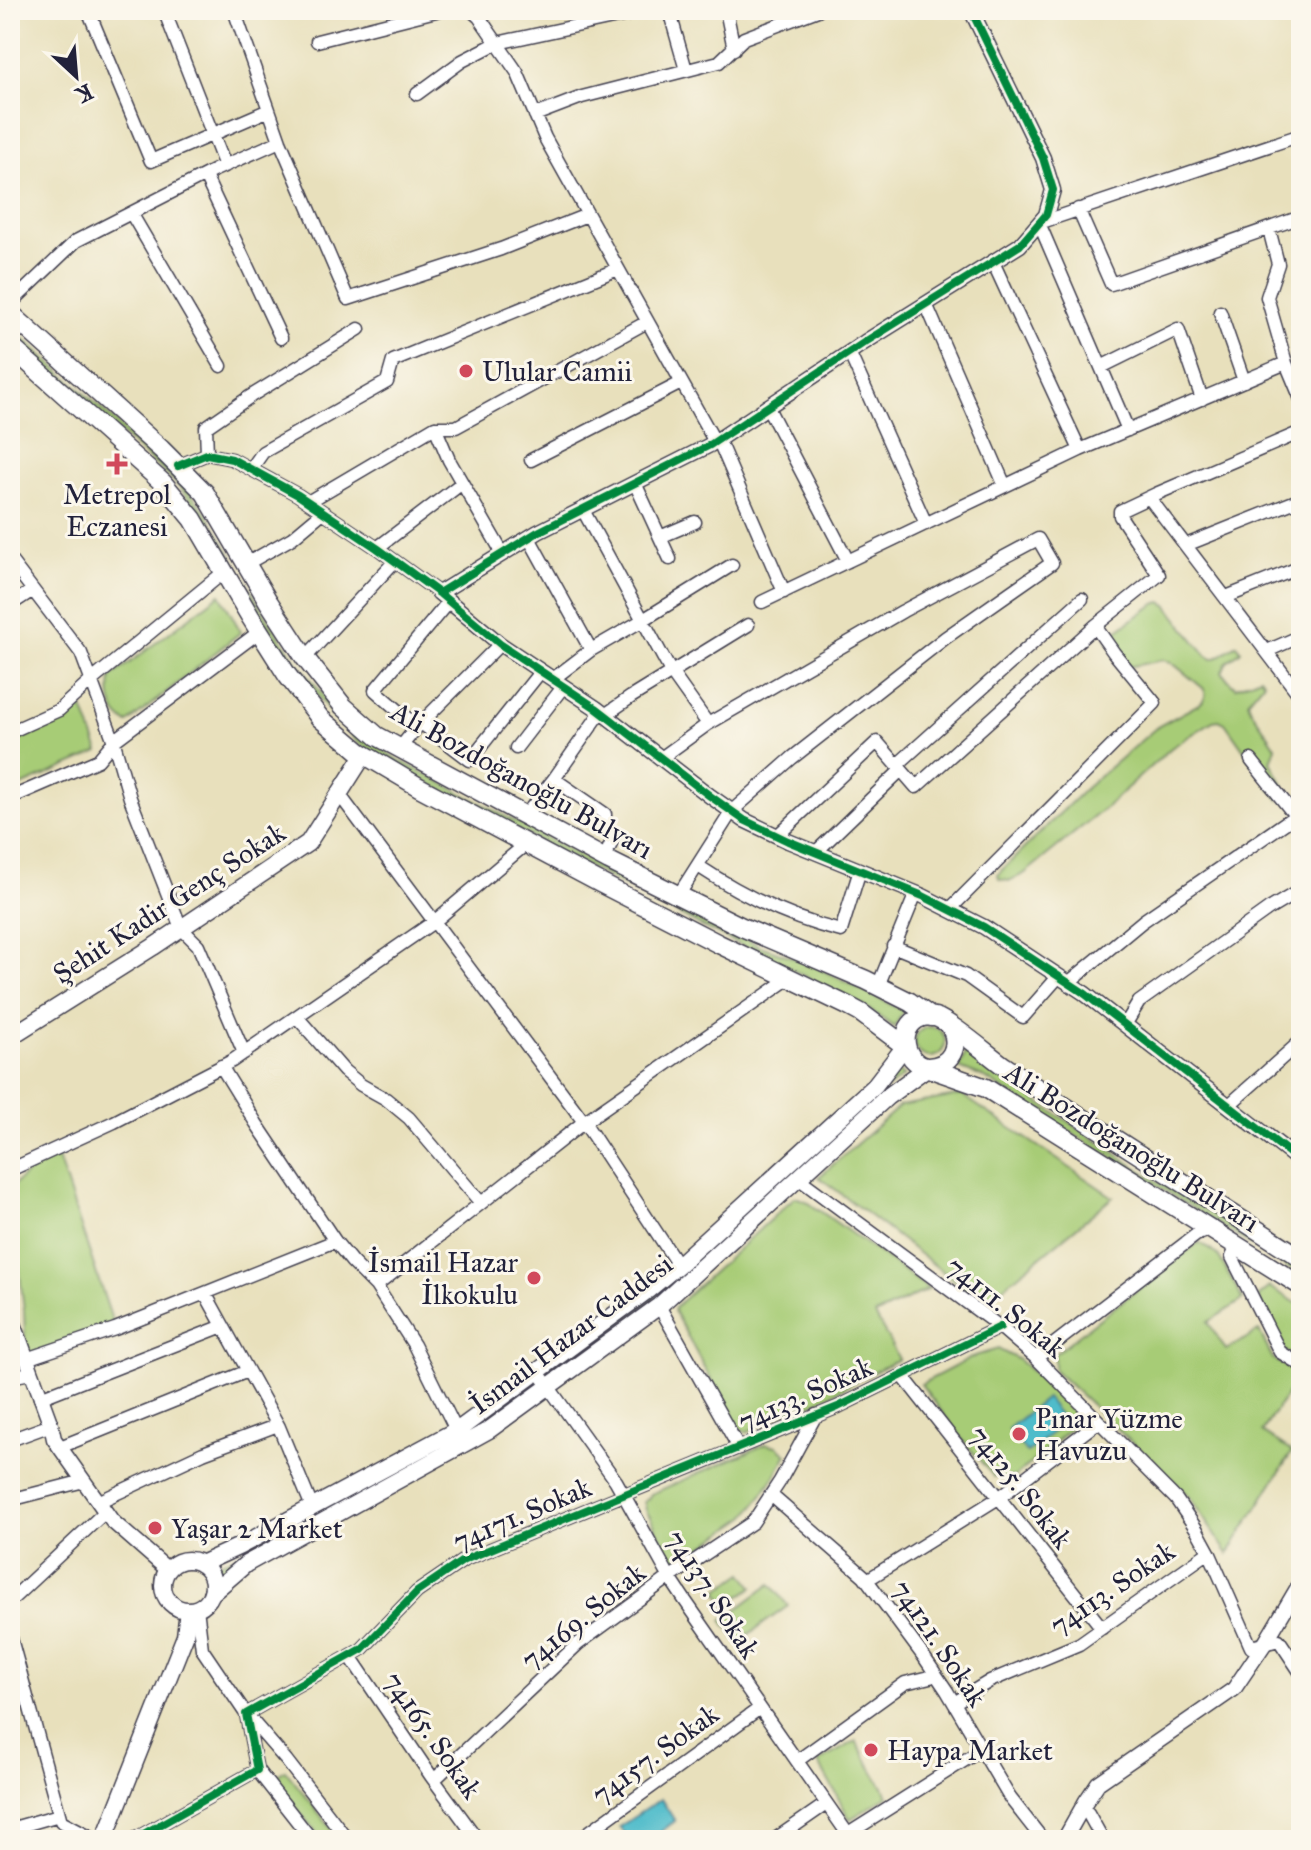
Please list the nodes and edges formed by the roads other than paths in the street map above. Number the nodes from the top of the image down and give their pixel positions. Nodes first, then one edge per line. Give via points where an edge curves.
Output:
1 (88, 10) edge
2 (164, 10) edge
3 (234, 10) edge
4 (440, 10) edge
5 (471, 10) edge
6 (650, 10) edge
7 (669, 10) edge
8 (726, 10) edge
9 (818, 10) edge
10 (971, 10) edge
11 (317, 41) dead end
12 (497, 43) junction
13 (734, 49) junction
14 (686, 70) junction
15 (417, 94) dead end
16 (269, 110) junction
17 (535, 115) junction
18 (212, 134) junction
19 (1301, 135) edge
20 (280, 141) junction
21 (225, 166) junction
22 (205, 176) junction
23 (1078, 209) junction
24 (131, 213) junction
25 (587, 215) junction
26 (1301, 217) edge
27 (1039, 223) junction
28 (1269, 229) junction
29 (993, 262) junction
30 (618, 269) junction
31 (10, 304) edge
32 (926, 304) junction
33 (1220, 312) dead end
34 (10, 313) edge
35 (647, 322) junction
36 (359, 329) dead end
37 (281, 338) dead end
38 (10, 346) edge
39 (849, 352) junction
40 (1286, 363) junction
41 (221, 366) dead end
42 (1101, 367) junction
43 (1244, 381) junction
44 (681, 383) junction
45 (1202, 399) junction
46 (1301, 399) edge
47 (767, 406) junction
48 (435, 427) junction
49 (1128, 430) junction
50 (1301, 432) edge
51 (717, 440) junction
52 (1080, 450) junction
53 (207, 454) junction
54 (531, 460) dead end
55 (178, 466) junction
56 (251, 469) junction
57 (462, 483) junction
58 (635, 483) junction
59 (1005, 486) junction
60 (1156, 494) junction
61 (1301, 499) edge
62 (308, 502) junction
63 (583, 510) junction
64 (323, 512) junction
65 (695, 522) dead end
66 (926, 524) junction
67 (660, 537) junction
68 (529, 538) junction
69 (1186, 545) junction
70 (377, 548) junction
71 (503, 554) junction
72 (670, 559) dead end
73 (10, 560) edge
74 (395, 561) junction
75 (848, 561) junction
76 (246, 564) junction
77 (732, 565) dead end
78 (1301, 567) edge
79 (224, 572) junction
80 (33, 590) junction
81 (784, 592) junction
82 (444, 597) junction
83 (1226, 597) junction
84 (1082, 599) dead end
85 (762, 602) dead end
86 (10, 605) edge
87 (643, 620) junction
88 (748, 625) dead end
89 (1095, 626) junction
90 (259, 632) junction
91 (1301, 636) edge
92 (500, 644) junction
93 (591, 650) junction
94 (1267, 651) junction
95 (305, 658) junction
96 (671, 672) junction
97 (552, 679) junction
98 (91, 681) junction
99 (1301, 697) edge
100 (970, 700) junction
101 (603, 714) junction
102 (986, 722) junction
103 (708, 724) junction
104 (419, 725) junction
105 (10, 732) edge
106 (114, 741) junction
107 (516, 748) dead end
108 (399, 749) junction
109 (364, 755) junction
110 (661, 758) junction
111 (1251, 760) dead end
112 (899, 767) junction
113 (554, 779) junction
114 (339, 794) junction
115 (10, 798) edge
116 (732, 811) junction
117 (525, 816) junction
118 (1298, 819) edge
119 (777, 836) junction
120 (526, 844) junction
121 (609, 848) dead end
122 (816, 852) junction
123 (698, 866) junction
124 (860, 870) junction
125 (1301, 890) edge
126 (916, 893) junction
127 (678, 896) junction
128 (950, 909) junction
129 (435, 921) junction
130 (181, 928) junction
131 (893, 946) junction
132 (790, 978) junction
133 (1064, 980) junction
134 (878, 986) junction
135 (297, 1017) junction
136 (931, 1017) junction
137 (1125, 1025) junction
138 (950, 1026) junction
139 (10, 1037) edge
140 (1301, 1041) edge
141 (905, 1046) junction
142 (244, 1053) junction
143 (221, 1066) junction
144 (928, 1067) junction
145 (1228, 1106) junction
146 (584, 1122) junction
147 (1301, 1162) edge
148 (10, 1170) edge
149 (798, 1178) junction
150 (481, 1203) junction
151 (10, 1205) edge
152 (10, 1219) edge
153 (1211, 1229) junction
154 (335, 1241) junction
155 (1237, 1246) junction
156 (1301, 1258) edge
157 (678, 1265) junction
158 (376, 1286) junction
159 (1301, 1286) edge
160 (205, 1293) junction
161 (659, 1306) junction
162 (10, 1313) edge
163 (223, 1326) junction
164 (1000, 1327) junction
165 (1036, 1358) junction
166 (1301, 1365) edge
167 (29, 1366) junction
168 (248, 1371) junction
169 (902, 1375) junction
170 (10, 1377) edge
171 (543, 1379) junction
172 (40, 1398) junction
173 (816, 1415) junction
174 (1098, 1422) junction
175 (51, 1425) junction
176 (278, 1425) junction
177 (456, 1430) junction
178 (10, 1440) edge
179 (60, 1447) junction
180 (739, 1448) junction
181 (84, 1481) junction
182 (624, 1494) junction
183 (771, 1495) junction
184 (1000, 1497) junction
185 (10, 1500) edge
186 (102, 1507) junction
187 (312, 1507) junction
188 (1209, 1552) junction
189 (201, 1564) junction
190 (168, 1570) junction
191 (670, 1578) junction
192 (867, 1580) junction
193 (1301, 1582) edge
194 (211, 1594) junction
195 (10, 1601) edge
196 (192, 1609) junction
197 (1102, 1628) junction
198 (10, 1635) edge
199 (1265, 1643) junction
200 (350, 1656) junction
201 (1301, 1673) edge
202 (935, 1674) junction
203 (954, 1703) junction
204 (760, 1708) junction
205 (246, 1714) junction
206 (981, 1750) junction
207 (797, 1761) junction
208 (257, 1770) junction
209 (434, 1780) junction
210 (826, 1804) junction
211 (1081, 1810) junction
212 (59, 1815) junction
213 (10, 1829) edge
214 (850, 1837) edge
215 (97, 1840) edge
216 (104, 1840) edge
217 (133, 1840) edge
218 (312, 1840) edge
219 (348, 1840) edge
220 (478, 1840) edge
221 (578, 1840) edge
222 (774, 1840) edge
223 (1043, 1840) edge
224 (1064, 1840) edge
225 (1103, 1840) edge

1 - 18 street via 151,161
2 - 18 street
3 - 16 street
4 - 11 street
5 - 12 street
6 - 12 street
7 - 14 street
8 - 13 street
9 - 13 street via 744,38
10 - 27 street via 1043,158 1053,190
12 - 15 street
12 - 17 street via 517,72
13 - 14 street via 719,62
14 - 17 street
16 - 18 street
16 - 20 street
17 - 25 street
18 - 21 street
19 - 23 street
20 - 21 street
20 - 25 street via 348,299
21 - 22 street
22 - 24 street
22 - 37 street
23 - 27 street
23 - 28 street via 1111,284
24 - 31 street via 76,241
24 - 41 street
25 - 30 street
26 - 28 street
27 - 29 street via 1020,245
27 - 42 street
28 - 40 street via 1278,264 1267,297
29 - 32 street
29 - 52 street
30 - 35 street
30 - 56 street via 393,361 387,382 263,452
32 - 39 street
32 - 59 street
33 - 43 street
34 - 55 main road, Ali Bozdoğanoğlu Bulvarı
35 - 44 street
35 - 48 street via 456,427
36 - 53 street via 206,427
38 - 79 main road, Ali Bozdoğanoğlu Bulvarı via 163,483 193,519
39 - 47 street
39 - 66 street
40 - 43 street
40 - 46 street
42 - 45 street via 1178,329
42 - 49 street
43 - 45 street
44 - 51 street
44 - 54 street
45 - 49 street
47 - 51 street
47 - 75 street
48 - 57 street
48 - 62 street
49 - 52 street
50 - 60 street
51 - 58 street
51 - 81 street
52 - 59 street
53 - 55 street
53 - 56 street
55 - 76 main road, Ali Bozdoğanoğlu Bulvarı via 205,493
56 - 62 street
57 - 70 street
57 - 71 street
58 - 63 street
58 - 67 street
59 - 66 street
60 - 69 street via 1151,500
60 - 89 street via 1120,511 1120,516 1159,575
61 - 69 street
62 - 64 street
63 - 68 street
63 - 87 street
64 - 70 street
64 - 76 street via 292,538
65 - 67 street
66 - 75 street
67 - 72 street
68 - 71 street
68 - 93 street
69 - 83 street
70 - 74 street
71 - 82 street
73 - 80 street
74 - 82 street
74 - 95 street
75 - 81 street
76 - 95 main road, Ali Bozdoğanoğlu Bulvarı
77 - 87 street
78 - 83 street
79 - 90 main road, Ali Bozdoğanoğlu Bulvarı
79 - 98 street
80 - 86 street
80 - 98 street via 81,653
81 - 85 street
82 - 92 street
82 - 104 street via 375,690
83 - 94 street
84 - 100 street
87 - 93 street
87 - 96 street
88 - 96 street
89 - 102 street
89 - 128 street via 1155,703
90 - 106 street
90 - 109 main road, Ali Bozdoğanoğlu Bulvarı via 320,718
91 - 94 street
92 - 97 street
92 - 104 street
93 - 97 street
94 - 99 street
95 - 108 main road, Ali Bozdoğanoğlu Bulvarı via 343,706
96 - 101 street
96 - 103 street
97 - 101 street
97 - 104 street via 470,760
97 - 107 street
98 - 105 street via 59,710
98 - 106 street
100 - 102 street
100 - 112 street
101 - 110 street
101 - 113 street
102 - 112 street via 916,787
103 - 110 street
103 - 116 street via 1038,539 1052,563 945,638
104 - 108 street
106 - 115 street via 98,760
106 - 130 street via 130,798
108 - 117 main road, Ali Bozdoğanoğlu Bulvarı
109 - 114 main road, Şehit Kadir Genç Sokak
109 - 120 main road, Ali Bozdoğanoğlu Bulvarı
110 - 116 street
111 - 118 street
112 - 119 street via 877,742
112 - 122 street
113 - 117 street
113 - 121 street via 605,814 605,826 615,835
114 - 129 street
114 - 130 main road, Şehit Kadir Genç Sokak via 308,843
116 - 119 street
116 - 123 street
117 - 127 main road, Ali Bozdoğanoğlu Bulvarı
118 - 133 street
119 - 122 street
120 - 129 street
120 - 132 main road, Ali Bozdoğanoğlu Bulvarı
122 - 124 street
123 - 124 street via 731,888 810,924 841,931
123 - 127 street
124 - 126 street
125 - 137 street via 1139,1002
126 - 128 street
126 - 131 street
127 - 134 main road, Ali Bozdoğanoğlu Bulvarı
128 - 133 street
129 - 135 street
129 - 146 street
130 - 139 main road, Şehit Kadir Genç Sokak
130 - 142 street via 198,945
131 - 133 street via 966,976 1023,1017
131 - 134 street
132 - 141 main road, Ali Bozdoğanoğlu Bulvarı via 861,1013
132 - 146 street
133 - 137 street
134 - 136 main road, Ali Bozdoğanoğlu Bulvarı
135 - 142 street
135 - 150 street via 344,1071 409,1118
136 - 138 main road
136 - 141 main road via 913,1023
137 - 145 street
138 - 144 main road via 955,1038 950,1058
138 - 156 main road, Ali Bozdoğanoğlu Bulvarı
140 - 145 street
141 - 144 main road via 913,1060
141 - 157 main road, İsmail Hazar Caddesi via 875,1085
142 - 143 street
143 - 148 street
143 - 154 street
144 - 149 main road, İsmail Hazar Caddesi
144 - 153 main road, Ali Bozdoğanoğlu Bulvarı via 986,1088
145 - 147 street
146 - 150 street
146 - 157 street
149 - 161 main road, İsmail Hazar Caddesi
149 - 164 street, 74111. Sokak
150 - 158 street
151 - 152 street
153 - 155 main road, Ali Bozdoğanoğlu Bulvarı
153 - 165 street via 1196,1235
154 - 158 street
154 - 160 street
155 - 159 main road, Ali Bozdoğanoğlu Bulvarı
155 - 166 street via 1232,1257 1280,1352
157 - 171 main road, İsmail Hazar Caddesi
158 - 177 street via 414,1345
160 - 163 street
160 - 167 street
161 - 171 main road, İsmail Hazar Caddesi
161 - 180 street
162 - 167 street
163 - 168 street
163 - 172 street
164 - 165 street, 74111. Sokak
164 - 169 street, 74133. Sokak
165 - 174 street, 74111. Sokak
167 - 170 street
167 - 172 street
168 - 176 street
168 - 179 street
169 - 173 street, 74133. Sokak
169 - 184 street, 74125. Sokak
171 - 177 main road, İsmail Hazar Caddesi
171 - 182 street, 74137. Sokak
171 - 194 main road, İsmail Hazar Caddesi via 489,1430 246,1564
172 - 175 street
173 - 180 street, 74133. Sokak
173 - 183 street, 74169. Sokak
174 - 184 street
174 - 188 street, 74111. Sokak via 1176,1499
175 - 178 street
175 - 179 street
176 - 186 street via 203,1453
176 - 187 street
177 - 187 main road, İsmail Hazar Caddesi
179 - 181 street
180 - 182 street, 74133. Sokak
181 - 185 street
181 - 186 street
182 - 191 street, 74137. Sokak
182 - 200 street, 74171. Sokak via 464,1560 417,1592
183 - 191 street, 74169. Sokak via 753,1522
183 - 192 street, 74121. Sokak
184 - 192 street
184 - 197 street, 74125. Sokak
186 - 190 street
186 - 195 street
187 - 189 main road, İsmail Hazar Caddesi
188 - 197 street, 74113. Sokak
188 - 199 street, 74111. Sokak via 1251,1647
189 - 190 main road via 180,1561
189 - 194 main road via 212,1580
190 - 196 main road via 163,1585 168,1600
191 - 204 street, 74137. Sokak
191 - 209 street, 74169. Sokak via 578,1644
192 - 202 street, 74121. Sokak
193 - 199 street
194 - 196 main road
196 - 205 street via 202,1649
196 - 216 main road
197 - 203 street, 74113. Sokak
198 - 212 street
199 - 201 street via 1279,1640
199 - 211 street via 1234,1689 1098,1783
200 - 205 street, 74171. Sokak
200 - 209 street, 74165. Sokak
202 - 203 street, 74121. Sokak
202 - 207 street via 905,1683
203 - 206 street, 74121. Sokak
204 - 207 street, 74137. Sokak
204 - 221 street, 74157. Sokak
205 - 208 street
205 - 219 street
206 - 214 street
206 - 223 street, 74121. Sokak
207 - 210 street, 74137. Sokak
208 - 217 street
208 - 218 street
209 - 220 street, 74165. Sokak
210 - 214 street, 74137. Sokak
210 - 222 street
211 - 224 street
211 - 225 street
212 - 213 street
212 - 215 street

